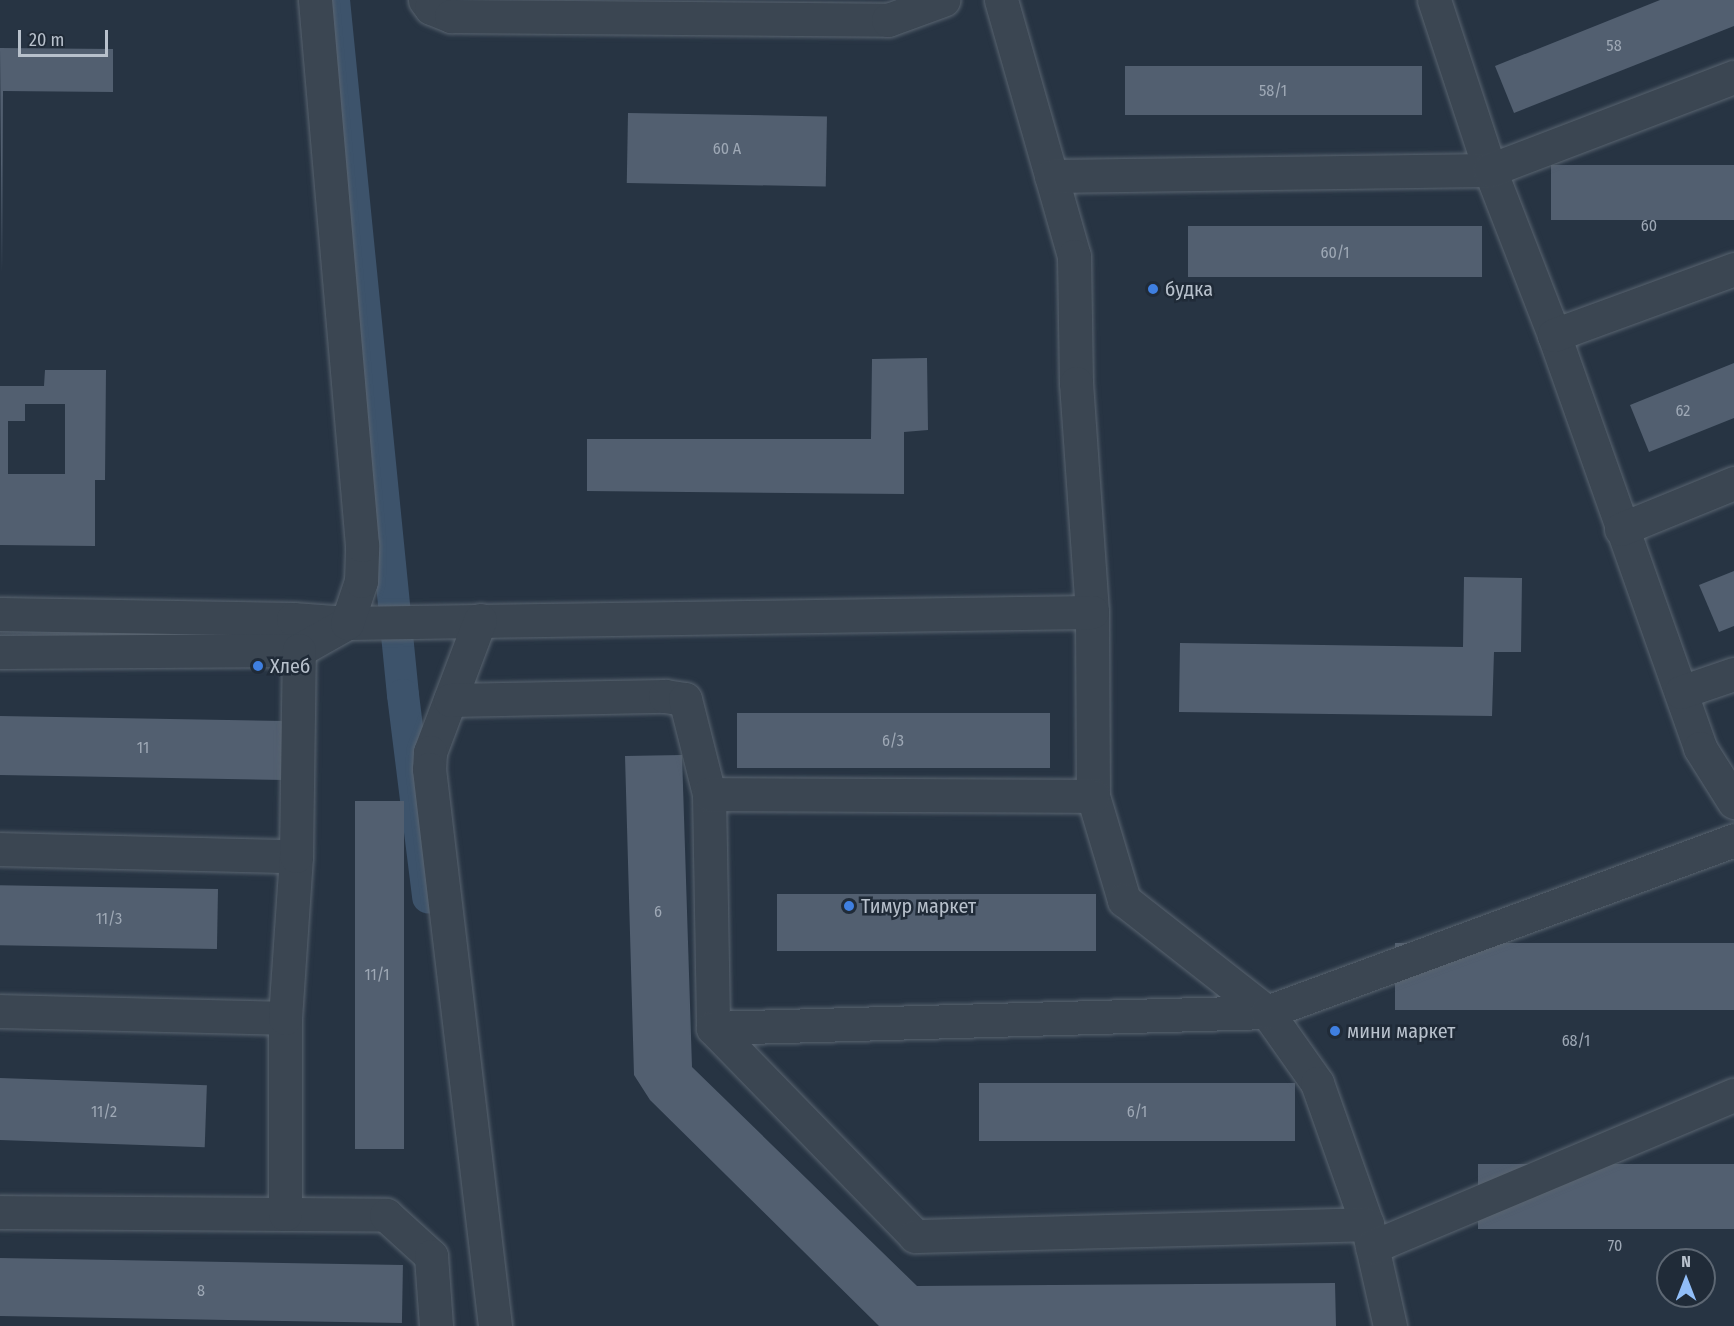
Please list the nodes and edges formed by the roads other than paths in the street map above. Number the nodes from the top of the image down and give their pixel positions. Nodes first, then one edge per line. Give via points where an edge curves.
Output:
1 (315, 0) edge
2 (425, 0) edge
3 (942, 0) edge
4 (1001, 0) edge
5 (1434, 0) edge
6 (1734, 77) edge
7 (1490, 170) junction
8 (1051, 176) junction
9 (1734, 269) edge
10 (1554, 335) junction
11 (1734, 483) edge
12 (1621, 529) junction
13 (1092, 612) junction
14 (0, 614) edge
15 (480, 620) junction
16 (347, 623) junction
17 (299, 650) junction
18 (0, 652) edge
19 (1734, 674) edge
20 (1681, 692) junction
21 (450, 700) junction
22 (709, 794) junction
23 (1093, 796) junction
24 (1734, 802) edge
25 (1734, 840) edge
26 (0, 849) edge
27 (296, 856) junction
28 (0, 1011) edge
29 (1267, 1012) junction
30 (285, 1018) junction
31 (713, 1028) junction
32 (1734, 1095) edge
33 (0, 1212) edge
34 (285, 1214) junction
35 (1369, 1236) junction
36 (436, 1326) edge
37 (495, 1326) edge
38 (1390, 1326) edge

1 - 16 lane via 362,545 361,581
2 - 3 lane via 431,8 451,16 888,20
4 - 8 lane
5 - 7 lane
6 - 7 lane
7 - 8 lane
7 - 10 lane
8 - 13 lane via 1074,256 1076,383
9 - 10 lane
10 - 12 lane
11 - 12 lane
12 - 20 lane
13 - 15 lane
13 - 23 lane
14 - 16 lane
15 - 16 lane
15 - 21 lane
16 - 17 lane
17 - 18 lane
17 - 27 lane
19 - 20 lane
20 - 24 lane via 1700,748
21 - 22 lane via 665,696 685,699
21 - 37 lane via 430,752 429,769
22 - 23 lane
22 - 31 lane
23 - 29 lane via 1124,900
25 - 29 lane
26 - 27 lane
27 - 30 lane
28 - 30 lane
29 - 31 lane
29 - 35 lane via 1317,1083
30 - 34 lane
31 - 35 lane via 915,1236
32 - 35 lane
33 - 34 lane
34 - 36 lane via 386,1215 431,1256
35 - 38 lane

